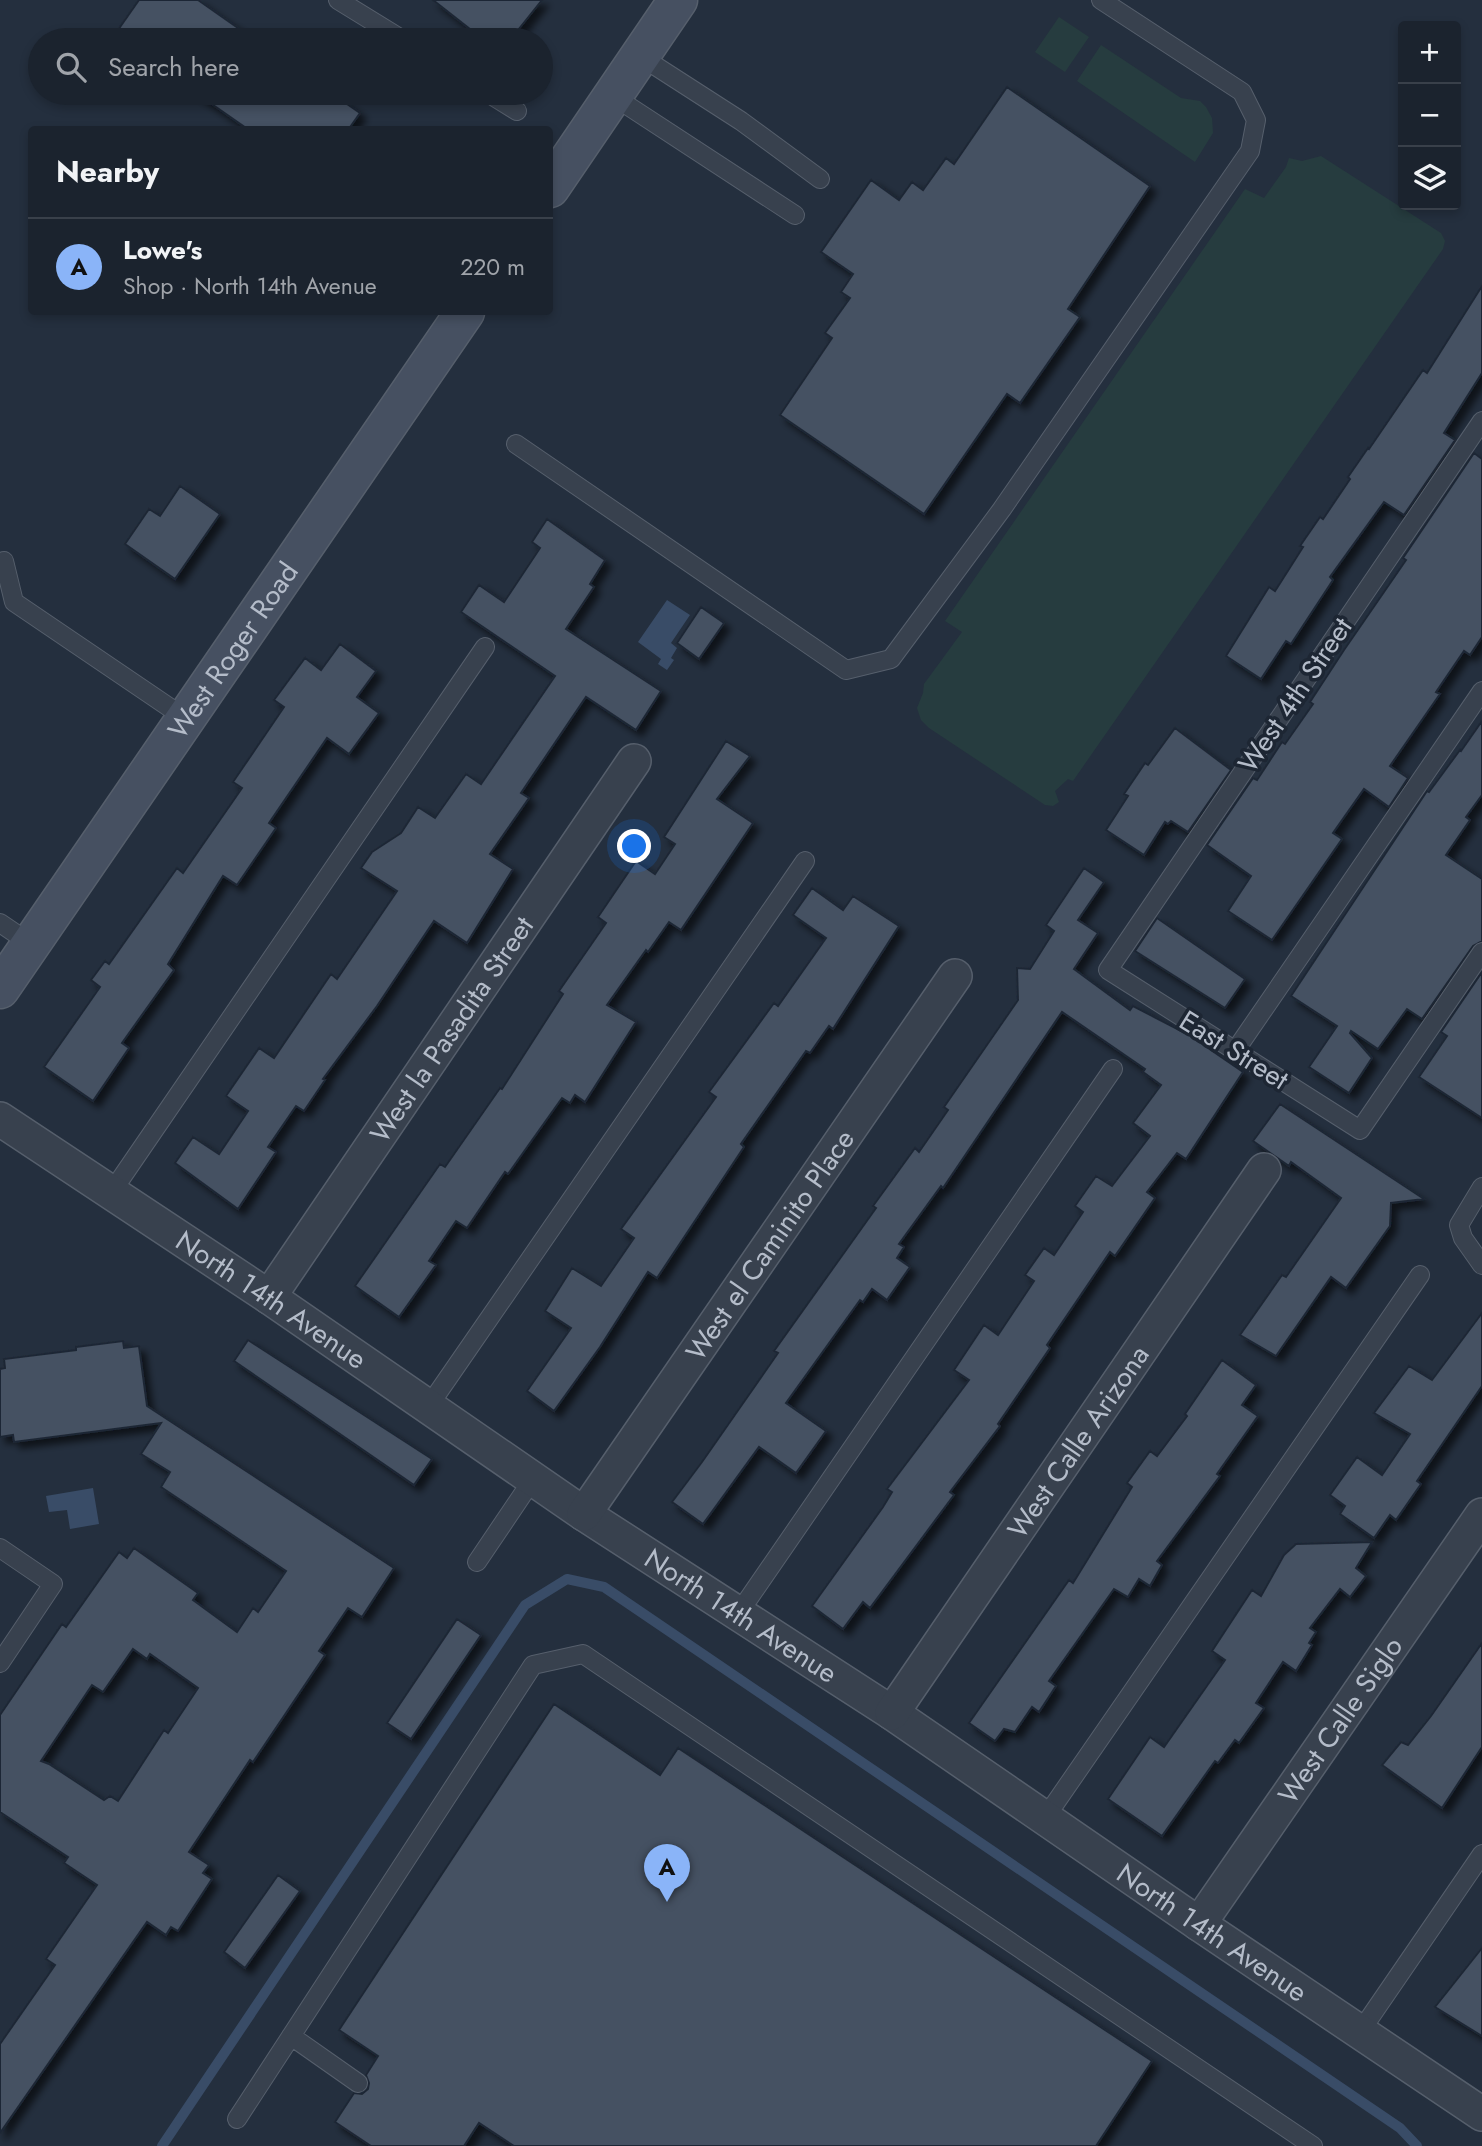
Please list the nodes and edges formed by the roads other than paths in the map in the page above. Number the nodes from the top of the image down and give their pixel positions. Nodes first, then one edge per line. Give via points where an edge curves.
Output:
1 (338, 0) edge
2 (678, 0) edge
3 (1101, 0) edge
4 (384, 28) edge
5 (640, 56) junction
6 (613, 96) junction
7 (507, 105) edge
8 (517, 111) dead end
9 (820, 179) dead end
10 (553, 184) edge
11 (795, 215) dead end
12 (463, 315) edge
13 (1482, 421) edge
14 (516, 444) dead end
15 (4, 561) dead end
16 (485, 648) dead end
17 (1482, 691) edge
18 (185, 718) junction
19 (635, 761) dead end
20 (806, 860) dead end
21 (15, 933) edge
22 (1482, 953) edge
23 (1108, 970) joint
24 (955, 976) dead end
25 (0, 989) edge
26 (1235, 1051) junction
27 (1113, 1069) dead end
28 (0, 1119) edge
29 (1264, 1170) dead end
30 (1482, 1187) edge
31 (111, 1193) junction
32 (1482, 1265) edge
33 (1420, 1275) dead end
34 (269, 1297) junction
35 (428, 1407) junction
36 (533, 1479) junction
37 (584, 1514) junction
38 (1482, 1516) edge
39 (0, 1548) edge
40 (477, 1562) dead end
41 (738, 1614) junction
42 (0, 1663) edge
43 (892, 1713) junction
44 (1045, 1818) junction
45 (1482, 1854) edge
46 (1199, 1924) junction
47 (1360, 2032) junction
48 (291, 2036) junction
49 (358, 2082) dead end
50 (1482, 2114) edge
51 (237, 2119) dead end
52 (1313, 2146) edge

1 - 4 lane
2 - 5 street
3 - 14 lane via 1242,92 1256,120 1251,151 1002,509 891,659 846,670
5 - 6 street
5 - 9 lane
6 - 10 street
6 - 11 lane
7 - 8 lane
12 - 18 street, West Roger Road
13 - 23 lane, West 4th Street
15 - 18 lane via 14,602
16 - 31 lane
17 - 26 lane
18 - 21 street, West Roger Road
19 - 34 street, West la Pasadita Street
20 - 35 lane
21 - 25 street, West Roger Road
22 - 26 lane, East Street via 1360,1130
23 - 26 lane, East Street
24 - 37 street, West el Caminito Place
27 - 41 lane
28 - 31 street, North 14th Avenue
29 - 43 street, West Calle Arizona
30 - 32 lane via 1459,1225
31 - 34 street, North 14th Avenue
33 - 44 lane
34 - 35 street, North 14th Avenue
35 - 36 street, North 14th Avenue
36 - 37 street, North 14th Avenue
36 - 40 lane
37 - 41 street, North 14th Avenue
38 - 46 street, West Calle Siglo
39 - 42 lane via 53,1584
41 - 43 street, North 14th Avenue
43 - 44 street, North 14th Avenue
44 - 46 street, North 14th Avenue
45 - 47 lane
46 - 47 street, North 14th Avenue
47 - 50 street, North 14th Avenue
48 - 49 lane
48 - 51 lane
48 - 52 lane via 533,1665 583,1654

